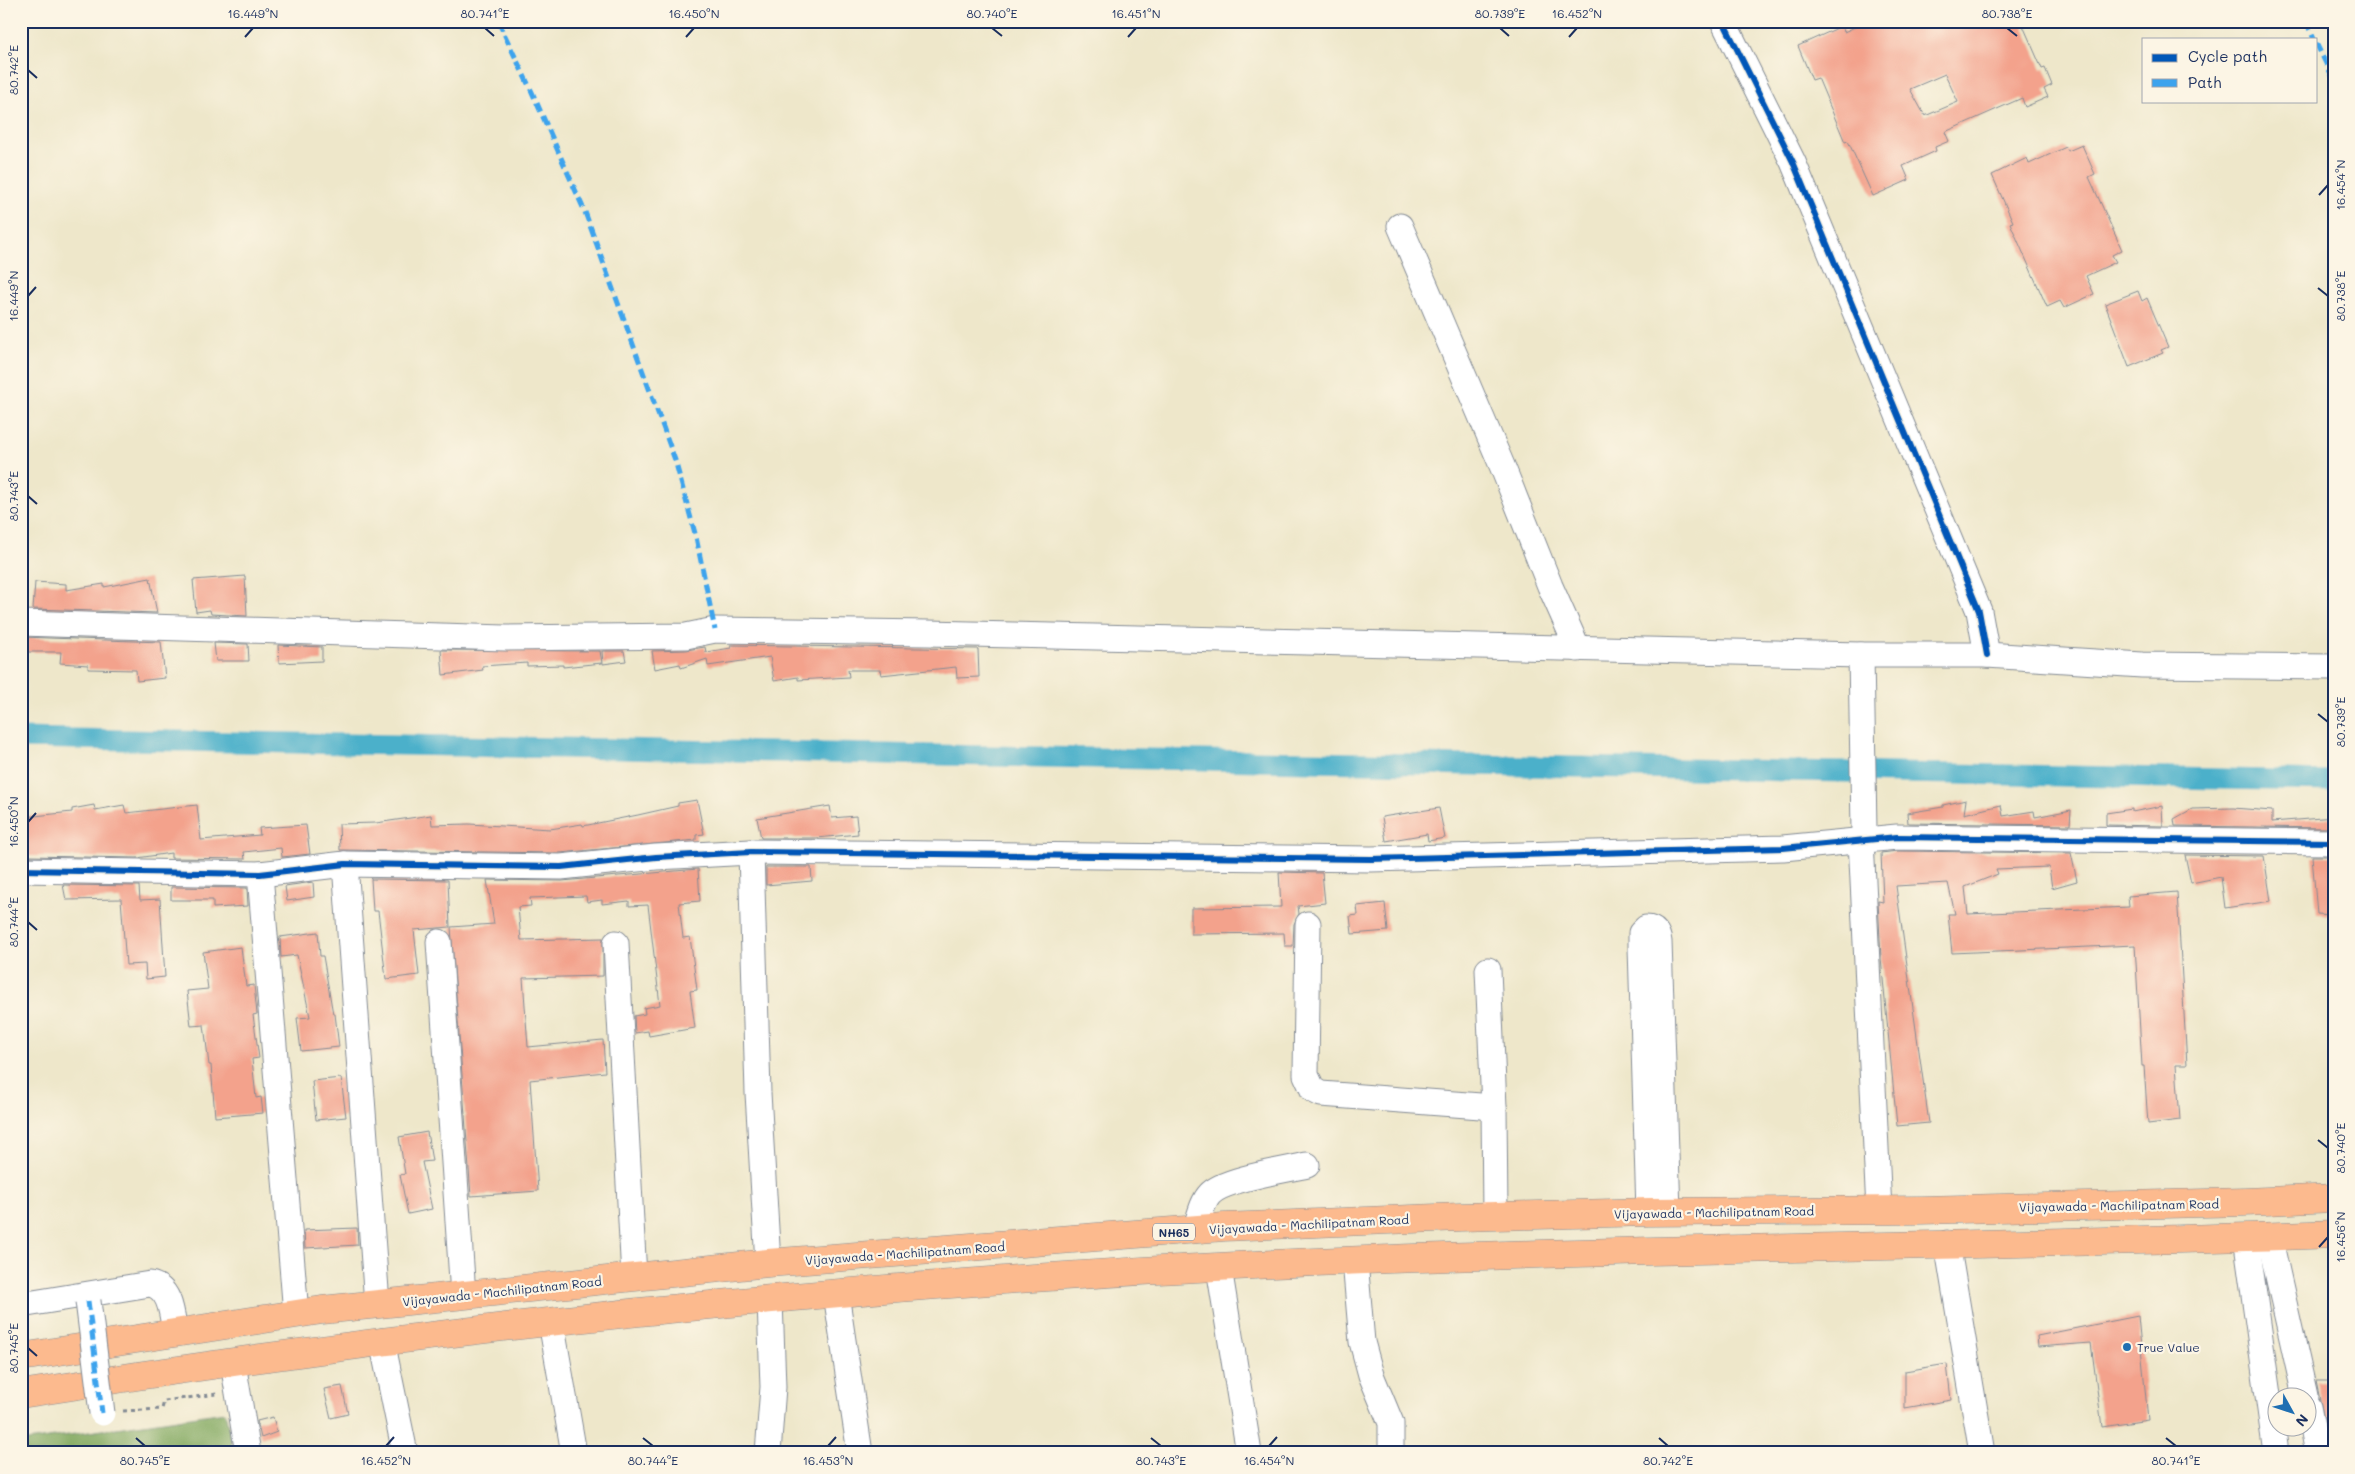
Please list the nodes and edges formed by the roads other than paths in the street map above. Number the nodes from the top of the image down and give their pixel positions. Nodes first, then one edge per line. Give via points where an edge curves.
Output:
1 (1723, 21) edge
2 (1400, 226) dead end
3 (21, 624) edge
4 (1578, 649) junction
5 (1986, 654) junction
6 (1861, 656) junction
7 (2334, 667) edge
8 (1862, 835) junction
9 (2334, 842) edge
10 (751, 852) junction
11 (345, 864) junction
12 (21, 870) edge
13 (260, 874) junction
14 (1308, 924) dead end
15 (439, 942) dead end
16 (616, 943) dead end
17 (1488, 970) dead end
18 (1494, 1107) junction
19 (1307, 1165) dead end
20 (2334, 1198) edge
21 (1879, 1210) junction
22 (1658, 1212) junction
23 (1495, 1216) junction
24 (1195, 1230) junction
25 (2334, 1234) edge
26 (2258, 1236) junction
27 (1947, 1244) junction
28 (1355, 1261) junction
29 (768, 1263) junction
30 (1219, 1268) junction
31 (634, 1277) junction
32 (836, 1294) junction
33 (463, 1295) junction
34 (770, 1300) junction
35 (88, 1302) dead end
36 (377, 1304) junction
37 (21, 1305) edge
38 (296, 1314) junction
39 (551, 1322) junction
40 (175, 1333) junction
41 (382, 1341) junction
42 (21, 1357) edge
43 (233, 1363) junction
44 (2302, 1386) edge
45 (21, 1394) edge
46 (102, 1412) road end
47 (2314, 1436) edge
48 (248, 1453) edge
49 (405, 1453) edge
50 (574, 1453) edge
51 (768, 1453) edge
52 (860, 1453) edge
53 (1249, 1453) edge
54 (1391, 1453) edge
55 (1982, 1453) edge
56 (2276, 1453) edge
57 (2317, 1453) edge

1 - 5 street via 1794,162 1979,612
2 - 4 street
3 - 4 street via 505,638 686,636 715,630
4 - 6 street
5 - 6 street
5 - 7 street via 2142,665
6 - 8 street
8 - 9 street via 2164,842
8 - 10 street via 1783,848 1371,859
8 - 21 street
10 - 11 street via 561,867
10 - 29 street via 758,1093
11 - 13 street
11 - 36 street
12 - 13 street
13 - 38 street
14 - 18 street via 1306,1075 1313,1090 1321,1094
15 - 33 street
16 - 31 street
17 - 18 street
18 - 23 street
19 - 24 street via 1228,1183 1215,1189 1208,1195
20 - 21 highway, Vijayawada - Machilipatnam Road / NH65
21 - 22 highway, Vijayawada - Machilipatnam Road / NH65
22 - 22 street via 1641,947 1641,933 1646,928 1656,932 1659,942
22 - 23 highway, Vijayawada - Machilipatnam Road / NH65
23 - 24 highway, Vijayawada - Machilipatnam Road / NH65
24 - 29 highway, Vijayawada - Machilipatnam Road / NH65
25 - 26 highway
26 - 27 highway
26 - 44 street
26 - 56 street
27 - 28 highway
27 - 55 street
28 - 30 highway
28 - 54 street via 1362,1342 1371,1375 1391,1423
29 - 31 highway, Vijayawada - Machilipatnam Road / NH65
30 - 32 highway
30 - 53 street
31 - 33 highway, Vijayawada - Machilipatnam Road / NH65
32 - 34 highway
32 - 52 street
33 - 36 highway, Vijayawada - Machilipatnam Road / NH65
34 - 39 highway
34 - 51 street via 773,1387
35 - 46 street, bridge
36 - 38 highway, Vijayawada - Machilipatnam Road / NH65
37 - 40 street via 158,1285 170,1306
38 - 40 highway, Vijayawada - Machilipatnam Road / NH65
39 - 41 highway
39 - 50 street
40 - 42 highway, Vijayawada - Machilipatnam Road / NH65
41 - 43 highway
41 - 49 street
43 - 45 highway
43 - 48 street
47 - 57 street

